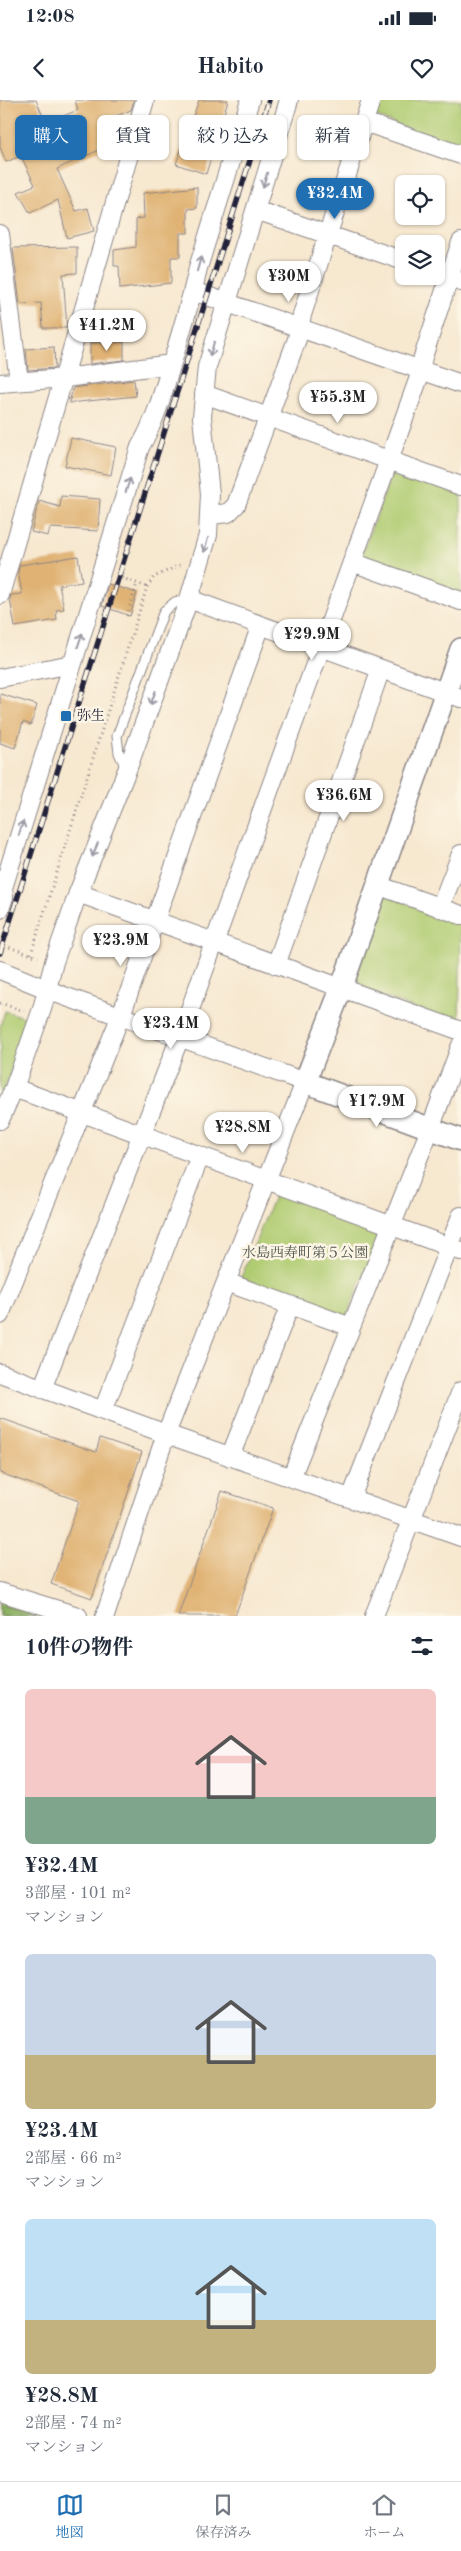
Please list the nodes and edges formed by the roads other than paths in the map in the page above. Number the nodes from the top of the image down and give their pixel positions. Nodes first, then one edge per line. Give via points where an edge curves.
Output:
1 (145, 100) edge
2 (250, 100) edge
3 (290, 100) edge
4 (371, 100) edge
5 (366, 115) edge
6 (369, 124) edge
7 (461, 155) edge
8 (352, 160) edge
9 (256, 210) junction
10 (0, 234) edge
11 (329, 235) junction
12 (461, 242) edge
13 (395, 259) edge
14 (449, 277) edge
15 (194, 291) junction
16 (226, 302) junction
17 (300, 327) junction
18 (172, 364) junction
19 (420, 369) junction
20 (65, 378) junction
21 (19, 381) junction
22 (0, 383) edge
23 (461, 384) edge
24 (204, 394) junction
25 (268, 416) junction
26 (389, 460) junction
27 (461, 486) edge
28 (211, 515) junction
29 (352, 562) junction
30 (0, 595) edge
31 (189, 599) junction
32 (461, 601) edge
33 (261, 625) junction
34 (321, 647) junction
35 (461, 649) edge
36 (72, 664) junction
37 (381, 669) junction
38 (0, 678) edge
39 (453, 695) edge
40 (461, 854) edge
41 (377, 885) junction
42 (78, 893) junction
43 (440, 908) junction
44 (0, 909) edge
45 (461, 915) edge
46 (154, 920) junction
47 (214, 944) junction
48 (276, 965) junction
49 (0, 970) edge
50 (341, 989) junction
51 (47, 990) junction
52 (121, 1016) junction
53 (461, 1031) edge
54 (180, 1036) junction
55 (461, 1045) edge
56 (305, 1082) junction
57 (14, 1088) junction
58 (81, 1112) junction
59 (0, 1120) edge
60 (430, 1129) junction
61 (141, 1134) junction
62 (461, 1140) edge
63 (200, 1156) junction
64 (267, 1180) junction
65 (461, 1216) edge
66 (391, 1226) junction
67 (455, 1248) edge
68 (226, 1282) junction
69 (290, 1305) junction
70 (0, 1315) edge
71 (351, 1327) junction
72 (0, 1373) edge
73 (42, 1389) junction
74 (461, 1391) edge
75 (103, 1411) junction
76 (166, 1434) junction
77 (230, 1456) junction
78 (291, 1478) junction
79 (351, 1498) junction
80 (410, 1519) junction
81 (461, 1538) edge
82 (0, 1592) edge
83 (78, 1616) edge
84 (105, 1616) edge
85 (374, 1616) edge

1 - 20 street
15 -> 2 street via 198,268
3 -> 9 street
4 - 5 street
6 - 7 street
8 - 11 street
9 - 11 street
9 - 16 street
10 - 21 street
11 - 13 street
11 - 17 street
12 - 14 street
14 - 19 street
15 - 16 street
15 - 18 street
16 - 17 street
16 -> 24 street via 207,367
17 - 19 street
17 - 25 street
18 - 20 street
36 -> 18 street via 140,447 151,428
19 - 23 street
19 - 26 street
20 - 21 street
20 - 30 street
21 - 22 street
24 - 25 street
24 - 28 street via 202,417
25 - 26 street
25 - 28 street via 236,505 228,512
26 - 27 street
26 - 29 street
28 -> 31 street
29 - 32 street
29 - 34 street
31 - 33 street
31 -> 42 street
33 - 34 street
33 - 46 street
34 - 37 street
34 - 47 street
35 - 39 street
36 - 38 street
44 -> 36 street via 3,888
37 - 39 street
37 - 48 street
39 - 41 street
40 - 43 street
41 - 43 street
41 - 50 street
42 - 46 street
42 - 51 street
43 - 45 street
46 - 47 street
46 - 52 street
47 - 48 street
47 - 54 street
48 - 50 street
49 - 51 street
50 - 53 street
50 - 56 street
51 - 52 street
51 - 57 street
52 - 54 street
52 - 58 street
54 - 56 street
54 - 61 street
55 - 60 street
56 - 60 street
56 - 64 street
57 - 58 street
57 - 59 street
58 - 61 street
58 - 70 street
60 - 62 street
60 - 66 street
61 - 63 street
61 - 73 street
63 - 64 street
63 - 75 street
64 - 66 street
64 - 68 street
65 - 67 street
66 - 67 street
66 - 71 street
67 - 79 street
68 - 69 street
68 - 76 street
69 - 71 street
69 - 77 street
71 - 78 street
72 - 73 street
73 - 75 street
74 - 80 street
75 - 76 street
76 - 77 street
76 - 84 street
77 - 78 street
78 - 79 street
79 - 80 street
80 - 81 street
80 - 85 street
82 - 83 street

